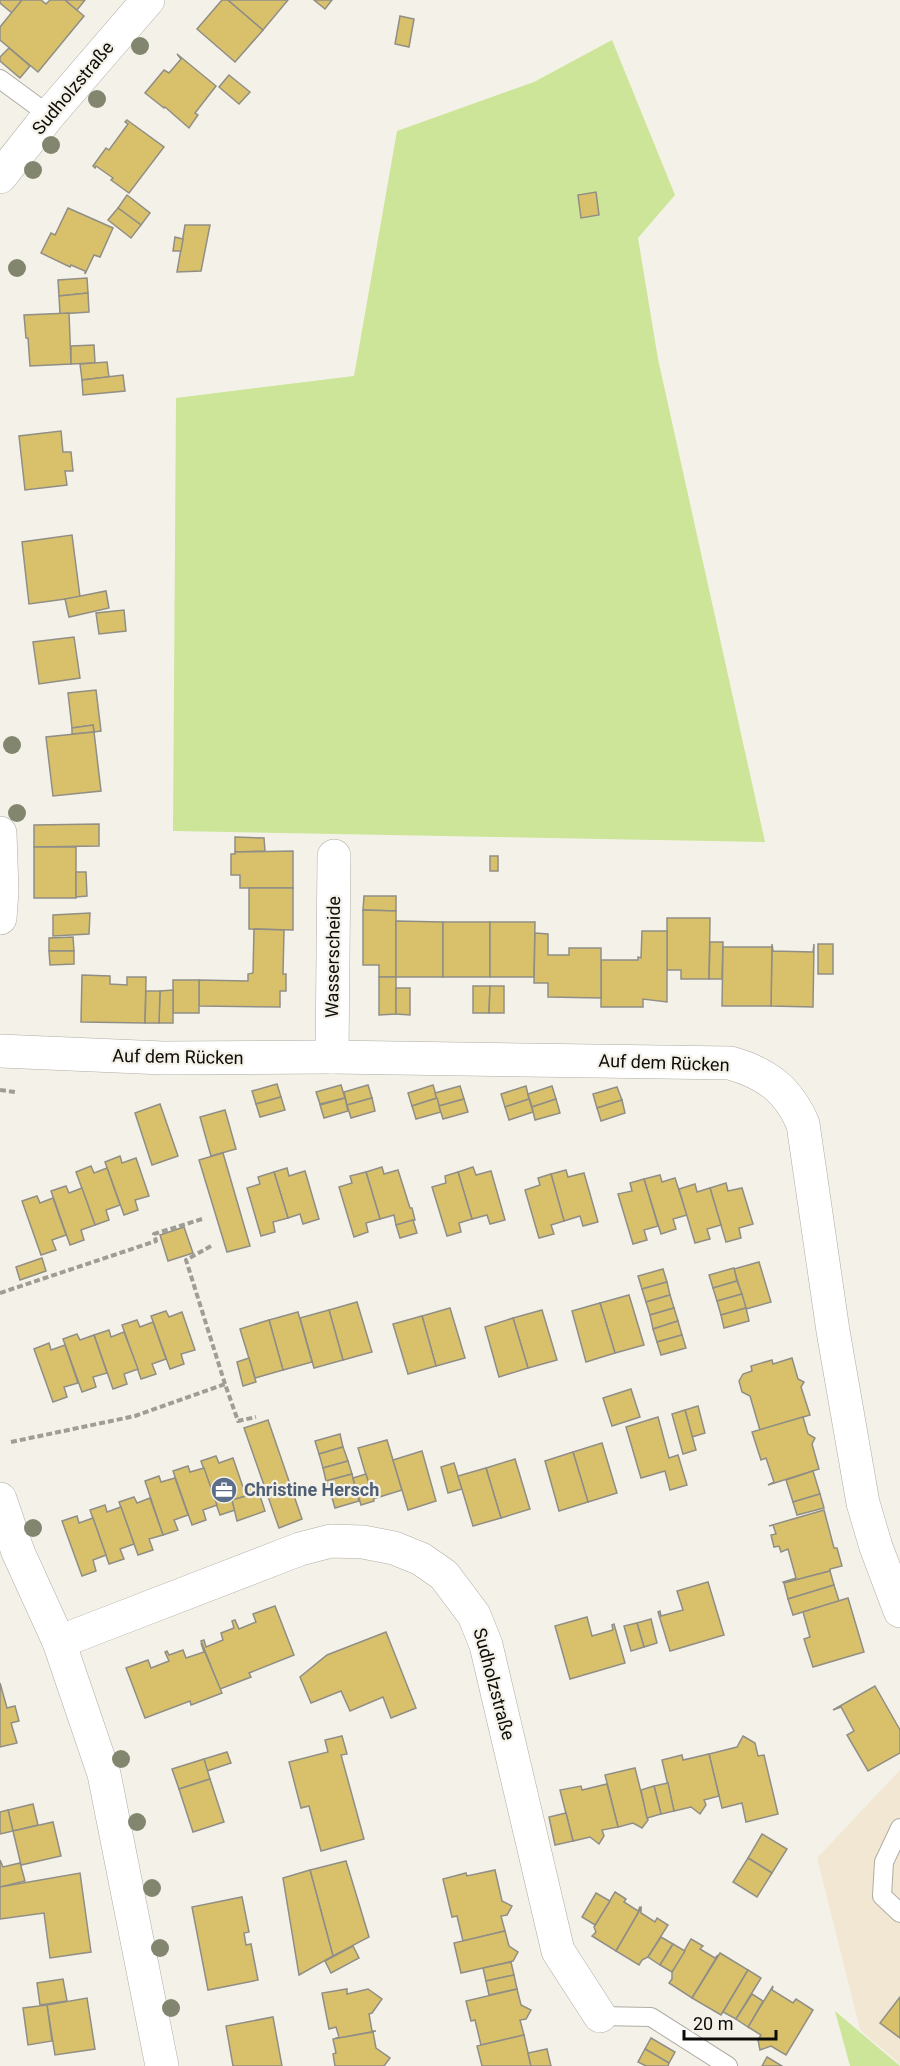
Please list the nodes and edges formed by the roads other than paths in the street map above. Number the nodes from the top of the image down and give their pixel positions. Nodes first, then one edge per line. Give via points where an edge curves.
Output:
1 (148, 0) edge
2 (0, 79) edge
3 (49, 115) junction
4 (0, 177) edge
5 (0, 833) edge
6 (334, 856) dead end
7 (0, 918) edge
8 (0, 1051) edge
9 (332, 1057) junction
10 (0, 1499) edge
11 (900, 1611) edge
12 (59, 1642) junction
13 (900, 1828) edge
14 (900, 1913) edge
15 (600, 2016) joint
16 (162, 2066) edge
17 (728, 2066) edge

1 - 3 street, Sudholzstraße
2 - 3 lane
3 - 4 street, Sudholzstraße
5 - 7 street
6 - 9 street, Wasserscheide
8 - 9 street, Auf dem Rücken via 163,1058
9 - 11 street, Auf dem Rücken via 729,1063 753,1070 777,1085 793,1102 803,1124 863,1503
10 - 12 street via 18,1552
12 - 15 street, Sudholzstraße via 300,1549 331,1541 394,1548 421,1559 444,1575 474,1615 486,1645 558,1951
12 - 16 street via 104,1774
13 - 14 lane via 884,1862 882,1896
15 - 17 lane via 651,2017

